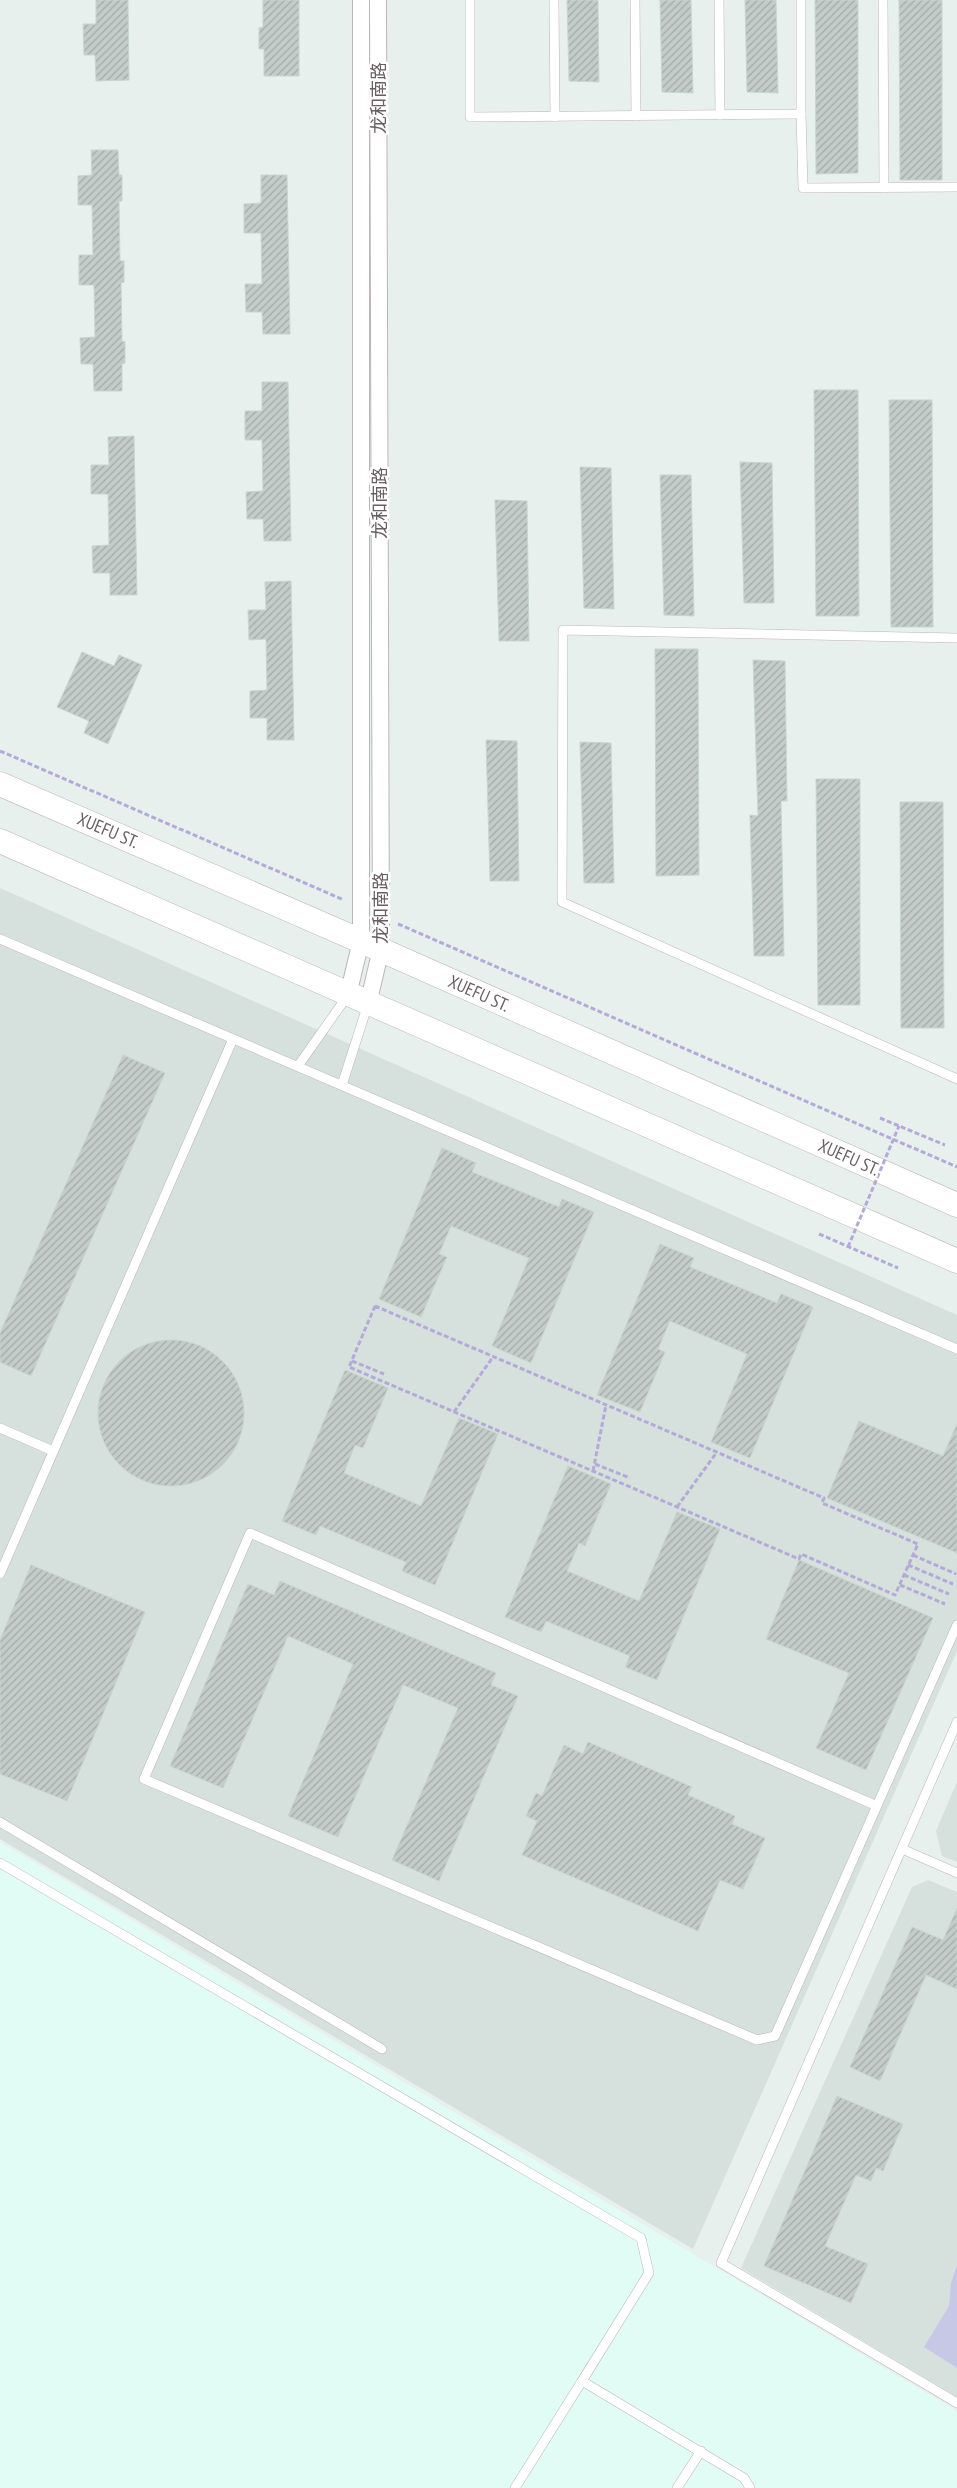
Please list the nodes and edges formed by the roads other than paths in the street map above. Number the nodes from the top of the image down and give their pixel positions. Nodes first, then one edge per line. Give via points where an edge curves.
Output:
1 (361, 0) edge
2 (378, 0) edge
3 (470, 0) edge
4 (554, 0) edge
5 (635, 0) edge
6 (719, 0) edge
7 (801, 0) edge
8 (883, 0) edge
9 (802, 114) junction
10 (720, 115) junction
11 (636, 116) junction
12 (555, 117) junction
13 (957, 187) edge
14 (884, 188) junction
15 (957, 638) edge
16 (0, 784) edge
17 (0, 841) edge
18 (0, 939) edge
19 (371, 945) junction
20 (358, 1000) junction
21 (233, 1038) junction
22 (298, 1066) junction
23 (957, 1079) edge
24 (342, 1085) junction
25 (957, 1205) edge
26 (957, 1261) edge
27 (957, 1349) edge
28 (0, 1428) edge
29 (53, 1451) junction
30 (0, 1574) edge
31 (957, 1625) edge
32 (957, 1722) edge
33 (877, 1806) junction
34 (0, 1822) edge
35 (902, 1849) junction
36 (0, 1863) edge
37 (957, 1873) edge
38 (382, 2049) dead end
39 (582, 2380) junction
40 (957, 2403) edge
41 (701, 2451) junction
42 (515, 2488) edge
43 (677, 2488) edge
44 (750, 2488) edge

1 - 19 street, 龙和南路 via 362,908
2 - 19 street, 龙和南路 via 380,916
3 - 12 lane via 470,117
4 - 12 lane
5 - 11 lane
6 - 10 lane
7 - 9 lane
8 - 14 lane
9 - 10 lane
9 - 14 lane via 803,188
10 - 11 lane
11 - 12 lane
13 - 14 lane
15 - 23 lane via 563,630 562,902
16 - 19 main road, XUEFU ST.
17 - 20 main road
18 - 21 lane
19 - 20 street, 龙和南路
19 - 25 main road, XUEFU ST.
20 - 22 lane
20 - 24 lane
20 - 26 main road
21 - 22 lane
21 - 29 lane
22 - 24 lane
24 - 27 lane
28 - 29 lane
29 - 30 lane
31 - 33 lane
32 - 35 lane
33 - 33 lane via 775,2036 757,2040 144,1779 250,1533
34 - 38 lane
35 - 37 lane
35 - 40 lane via 721,2263
36 - 39 lane via 640,2238 649,2273
39 - 41 lane
39 - 42 lane
41 - 43 lane
41 - 44 lane via 744,2478

